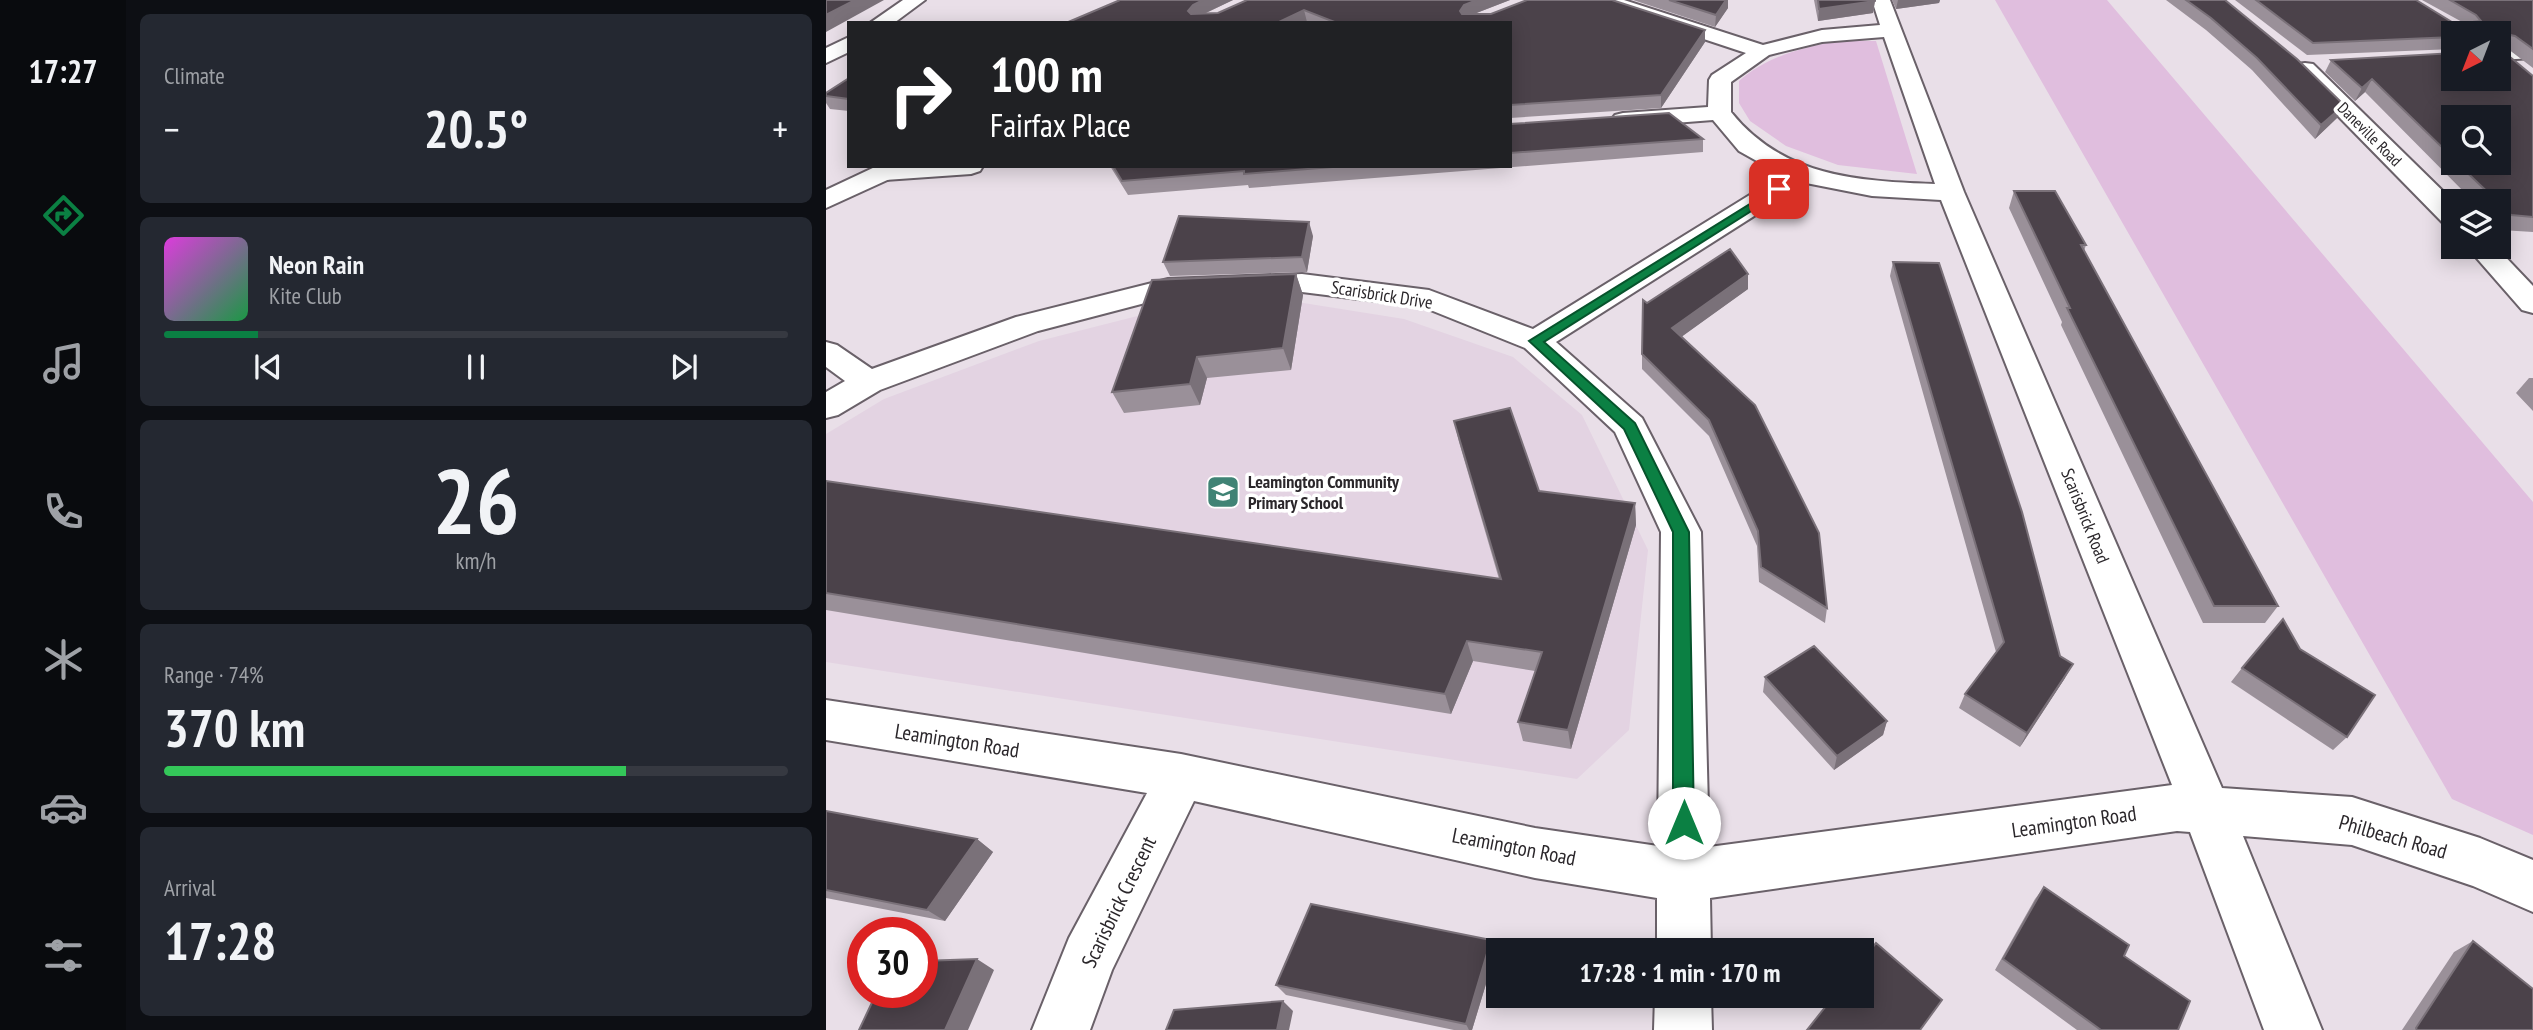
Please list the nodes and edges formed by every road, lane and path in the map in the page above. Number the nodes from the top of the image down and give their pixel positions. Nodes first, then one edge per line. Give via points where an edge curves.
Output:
1 (916, 0) edge
2 (1605, 0) edge
3 (1887, 15) edge
4 (883, 21) edge
5 (847, 44) edge
6 (1762, 51) junction
7 (2533, 52) edge
8 (2511, 54) edge
9 (826, 57) edge
10 (2329, 63) edge
11 (2511, 64) edge
12 (2525, 75) edge
13 (1719, 113) junction
14 (1594, 122) edge
15 (918, 168) edge
16 (891, 169) edge
17 (1801, 175) junction
18 (1951, 192) junction
19 (826, 200) edge
20 (2441, 205) edge
21 (2492, 259) edge
22 (2533, 304) edge
23 (1536, 341) junction
24 (826, 352) edge
25 (868, 382) junction
26 (826, 407) edge
27 (826, 720) edge
28 (1181, 776) junction
29 (2206, 808) junction
30 (1684, 876) junction
31 (2533, 886) edge
32 (1684, 938) edge
33 (1684, 1008) edge
34 (1061, 1030) edge
35 (1683, 1030) edge
36 (2293, 1030) edge

1 - 4 street
2 - 6 street
3 - 6 street
3 - 18 street, Scarisbrick Road
5 - 9 street
6 - 13 street via 1720,80
7 - 8 street
10 - 20 street, Daneville Road via 2296,61
11 - 12 street
13 - 14 street
13 - 17 street via 1747,145
15 - 16 street
16 - 19 street
17 - 18 street via 1870,190
17 - 23 street
18 - 29 street, Scarisbrick Road
21 - 22 street
23 - 25 street, Scarisbrick Drive via 1429,299 1302,283 1168,288 1027,324
23 - 30 street, Scarisbrick Drive via 1630,426 1681,532
24 - 25 street
25 - 26 street, Scarisbrick Drive
27 - 28 street, Leamington Road
28 - 30 street, Leamington Road via 1535,853
28 - 34 street, Scarisbrick Crescent via 1089,958
29 - 30 street, Leamington Road via 2177,808
29 - 31 street, Philbeach Road via 2352,821 2480,863
29 - 36 street, Scarisbrick Road
30 - 32 street, Scarisbrick Drive
33 - 35 street

